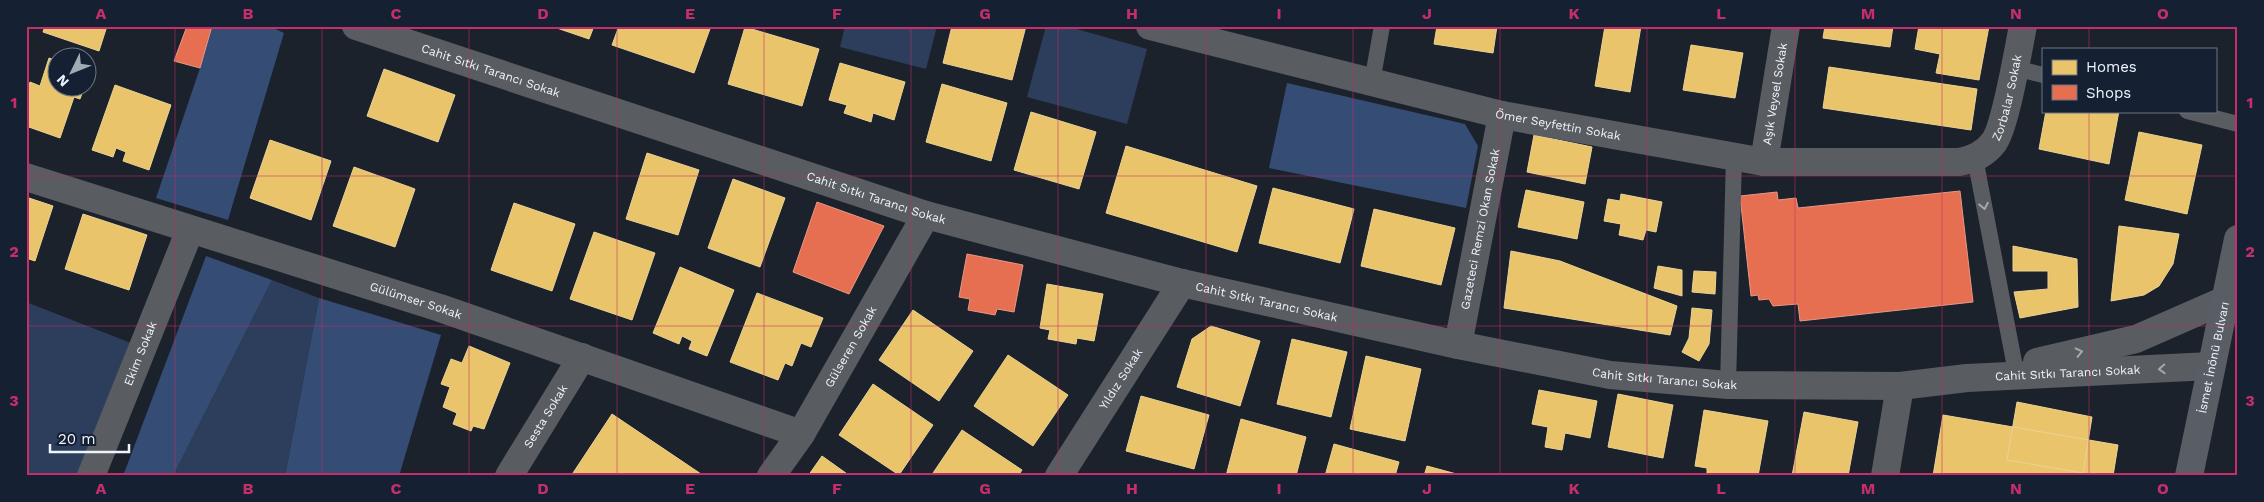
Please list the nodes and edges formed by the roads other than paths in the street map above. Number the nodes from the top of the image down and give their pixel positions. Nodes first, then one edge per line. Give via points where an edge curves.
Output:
1 (356, 26) edge
2 (1150, 26) edge
3 (1382, 26) edge
4 (1786, 26) edge
5 (2023, 26) edge
6 (2014, 68) junction
7 (2042, 75) edge
8 (1372, 82) junction
9 (2191, 112) edge
10 (1502, 115) junction
11 (2238, 124) edge
12 (1734, 157) junction
13 (1975, 158) junction
14 (1764, 162) junction
15 (26, 177) edge
16 (926, 215) junction
17 (190, 230) junction
18 (2238, 239) edge
19 (1182, 283) junction
20 (2225, 300) junction
21 (1458, 345) junction
22 (582, 357) junction
23 (2211, 366) junction
24 (2014, 367) junction
25 (1968, 378) junction
26 (1728, 385) junction
27 (1900, 386) junction
28 (801, 434) junction
29 (91, 476) edge
30 (509, 476) edge
31 (771, 476) edge
32 (1059, 476) edge
33 (1885, 476) edge
34 (2189, 476) edge

1 - 16 street, Cahit Sıtkı Tarancı Sokak
2 - 8 street, Ömer Seyfettin Sokak
3 - 8 lane
4 - 14 street, Aşık Veysel Sokak
5 - 6 street, Zorbalar Sokak
6 - 7 lane
6 - 13 street, Zorbalar Sokak via 1996,140
8 - 10 street, Ömer Seyfettin Sokak
9 - 11 lane
10 - 12 street, Ömer Seyfettin Sokak
10 - 21 street, Gazeteci Remzi Okan Sokak
12 - 14 street, Ömer Seyfettin Sokak
12 - 26 lane
13 - 14 street, Ömer Seyfettin Sokak via 1959,162
13 -> 24 lane
15 - 17 street, Gülümser Sokak
16 - 19 street, Cahit Sıtkı Tarancı Sokak
16 - 28 street, Gülseren Sokak
17 - 22 street, Gülümser Sokak via 440,308
17 - 29 street, Ekim Sokak
18 - 20 main road, İsmet İnönü Bulvarı
19 - 21 street, Cahit Sıtkı Tarancı Sokak
19 - 32 street, Yıldız Sokak
20 - 23 main road, İsmet İnönü Bulvarı
24 -> 20 street, Cahit Sıtkı Tarancı Sokak via 2136,339
21 - 26 street, Cahit Sıtkı Tarancı Sokak via 1610,375
22 - 28 street, Gülümser Sokak
22 - 30 street, Sesta Sokak
23 -> 25 street, Cahit Sıtkı Tarancı Sokak
23 - 34 main road, İsmet İnönü Bulvarı
24 - 25 street, Cahit Sıtkı Tarancı Sokak
25 - 27 street, Cahit Sıtkı Tarancı Sokak
26 - 27 street, Cahit Sıtkı Tarancı Sokak
27 - 33 street
28 - 31 street, Gülseren Sokak

